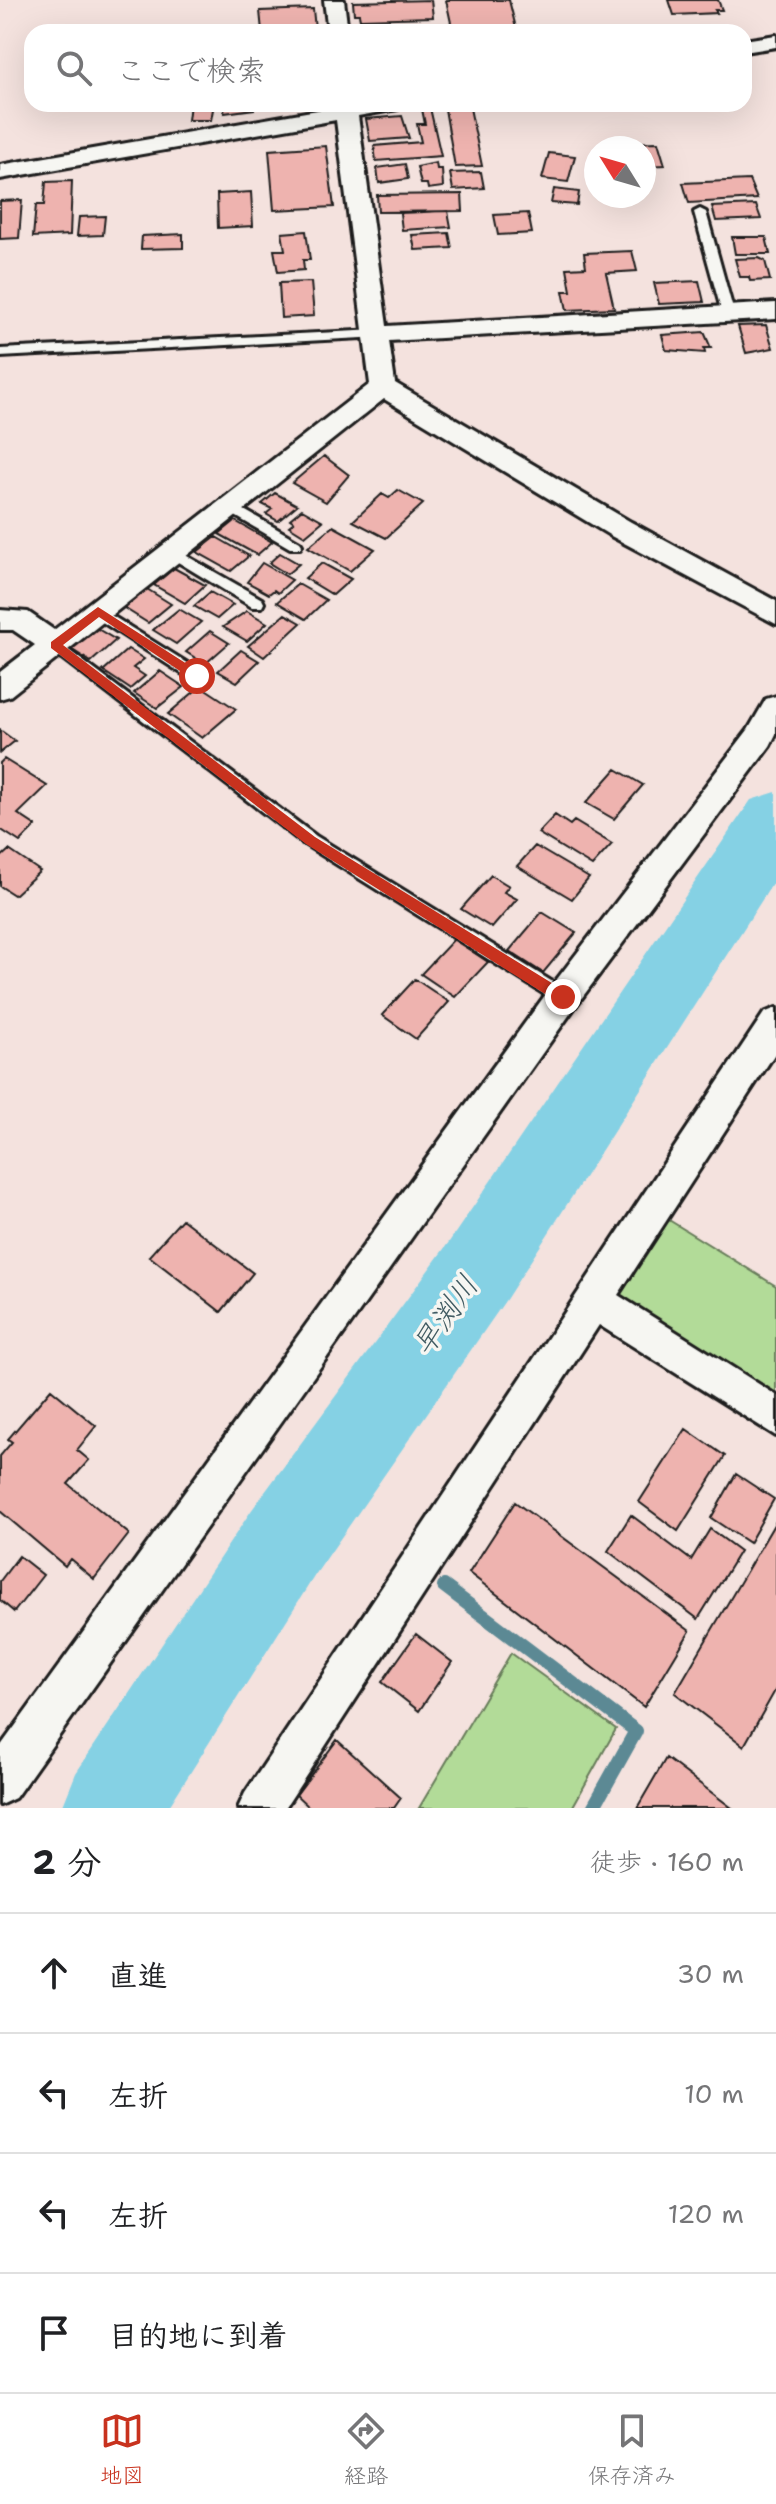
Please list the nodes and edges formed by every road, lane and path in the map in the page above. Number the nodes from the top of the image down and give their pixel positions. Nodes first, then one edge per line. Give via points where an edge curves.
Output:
1 (334, 0) edge
2 (337, 24) edge
3 (776, 41) edge
4 (752, 45) edge
5 (323, 112) edge
6 (346, 112) edge
7 (0, 172) edge
8 (700, 212) dead end
9 (776, 311) edge
10 (728, 313) junction
11 (377, 334) junction
12 (0, 353) edge
13 (383, 387) junction
14 (230, 507) junction
15 (295, 545) dead end
16 (173, 553) junction
17 (257, 603) dead end
18 (98, 612) junction
19 (776, 614) edge
20 (0, 620) edge
21 (55, 645) junction
22 (197, 676) dead end
23 (0, 688) edge
24 (776, 707) edge
25 (563, 997) junction
26 (776, 1023) edge
27 (592, 1299) junction
28 (776, 1417) edge
29 (0, 1783) edge
30 (260, 1808) edge

1 - 2 street
3 - 4 street
5 - 7 street
6 - 11 street
8 - 10 lane
9 - 10 street
10 - 11 street
11 - 12 lane
11 - 13 street
13 - 14 street
13 - 19 street
14 - 15 lane
14 - 16 street
16 - 17 lane
16 - 18 street
18 - 21 street
18 - 22 lane
20 - 21 street via 18,619
21 - 23 street
21 - 25 lane via 310,840
24 - 25 street via 759,738
25 - 29 street
26 - 27 street
27 - 28 street
27 - 30 street

